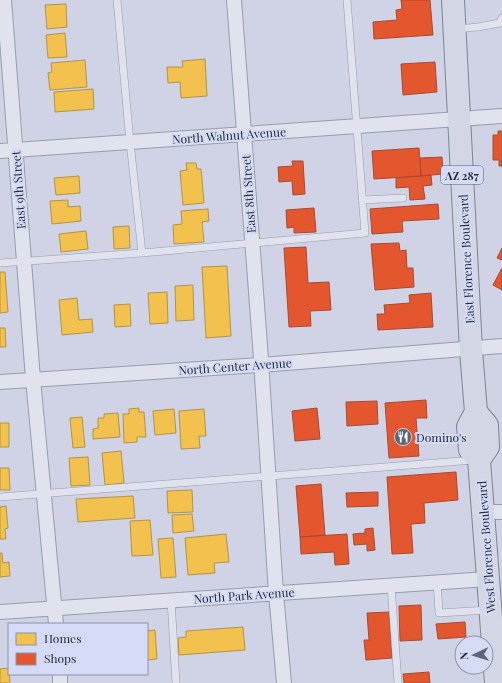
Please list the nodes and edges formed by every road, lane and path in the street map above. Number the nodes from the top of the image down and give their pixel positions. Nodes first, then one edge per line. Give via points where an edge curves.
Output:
1 (4, 0) edge
2 (117, 0) edge
3 (234, 0) edge
4 (347, 0) edge
5 (452, 0) edge
6 (502, 18) edge
7 (454, 29) junction
8 (502, 116) edge
9 (459, 119) junction
10 (357, 126) junction
11 (244, 134) junction
12 (130, 142) junction
13 (15, 150) junction
14 (0, 151) edge
15 (402, 198) dead end
16 (362, 200) junction
17 (252, 243) junction
18 (142, 253) junction
19 (24, 262) junction
20 (0, 263) edge
21 (502, 346) edge
22 (471, 350) junction
23 (261, 365) junction
24 (32, 379) junction
25 (0, 382) edge
26 (479, 460) junction
27 (268, 476) junction
28 (44, 493) junction
29 (0, 497) edge
30 (492, 512) edge
31 (488, 579) junction
32 (437, 582) junction
33 (391, 585) junction
34 (276, 593) junction
35 (171, 600) junction
36 (55, 608) junction
37 (490, 610) junction
38 (0, 612) edge
39 (56, 623) edge
40 (176, 683) edge
41 (284, 683) edge
42 (398, 683) edge
43 (496, 683) edge

1 - 13 street, East 9th Street
2 - 12 lane
3 - 11 street, East 8th Street
4 - 10 lane
5 - 7 main road, East Florence Boulevard / AZ 287
6 - 7 lane via 500,23
7 - 9 main road, East Florence Boulevard / AZ 287
8 - 9 street, North Walnut Avenue
9 - 10 street, North Walnut Avenue
9 - 22 main road, East Florence Boulevard / AZ 287
10 - 11 street, North Walnut Avenue
10 - 16 lane
11 - 12 street, North Walnut Avenue
11 - 17 street, East 8th Street
12 - 13 street, North Walnut Avenue
12 - 18 lane
13 - 14 street, North Walnut Avenue
13 - 19 street, East 9th Street
15 - 16 lane
16 - 17 lane via 365,233
17 - 18 lane
17 - 23 street, East 8th Street
18 - 19 lane
19 - 20 lane
19 - 24 street, East 9th Street
21 - 22 street, North Center Avenue
22 - 23 street, North Center Avenue
22 - 26 main road, West Florence Boulevard / AZ 287 via 476,412 468,427 470,450
23 - 24 street, North Center Avenue
23 - 27 street, East 8th Street
24 - 25 street, North Center Avenue
24 - 28 street, East 9th Street
26 - 27 lane
26 - 30 main road, West Florence Boulevard / AZ 287
27 - 28 lane
27 - 34 street, East 8th Street
28 - 29 lane
28 - 36 street, East 9th Street
30 - 31 main road, West Florence Boulevard / AZ 287
31 - 32 street, North Park Avenue
31 - 37 main road, West Florence Boulevard / AZ 287
32 - 33 street, North Park Avenue
32 - 37 lane via 439,613
33 - 34 street, North Park Avenue
33 - 42 lane
34 - 35 street, North Park Avenue
34 - 41 street, East 8th Street
35 - 36 street, North Park Avenue
35 - 40 lane
36 - 38 street, North Park Avenue
36 - 39 street, East 9th Street
37 - 43 main road, West Florence Boulevard / AZ 287

